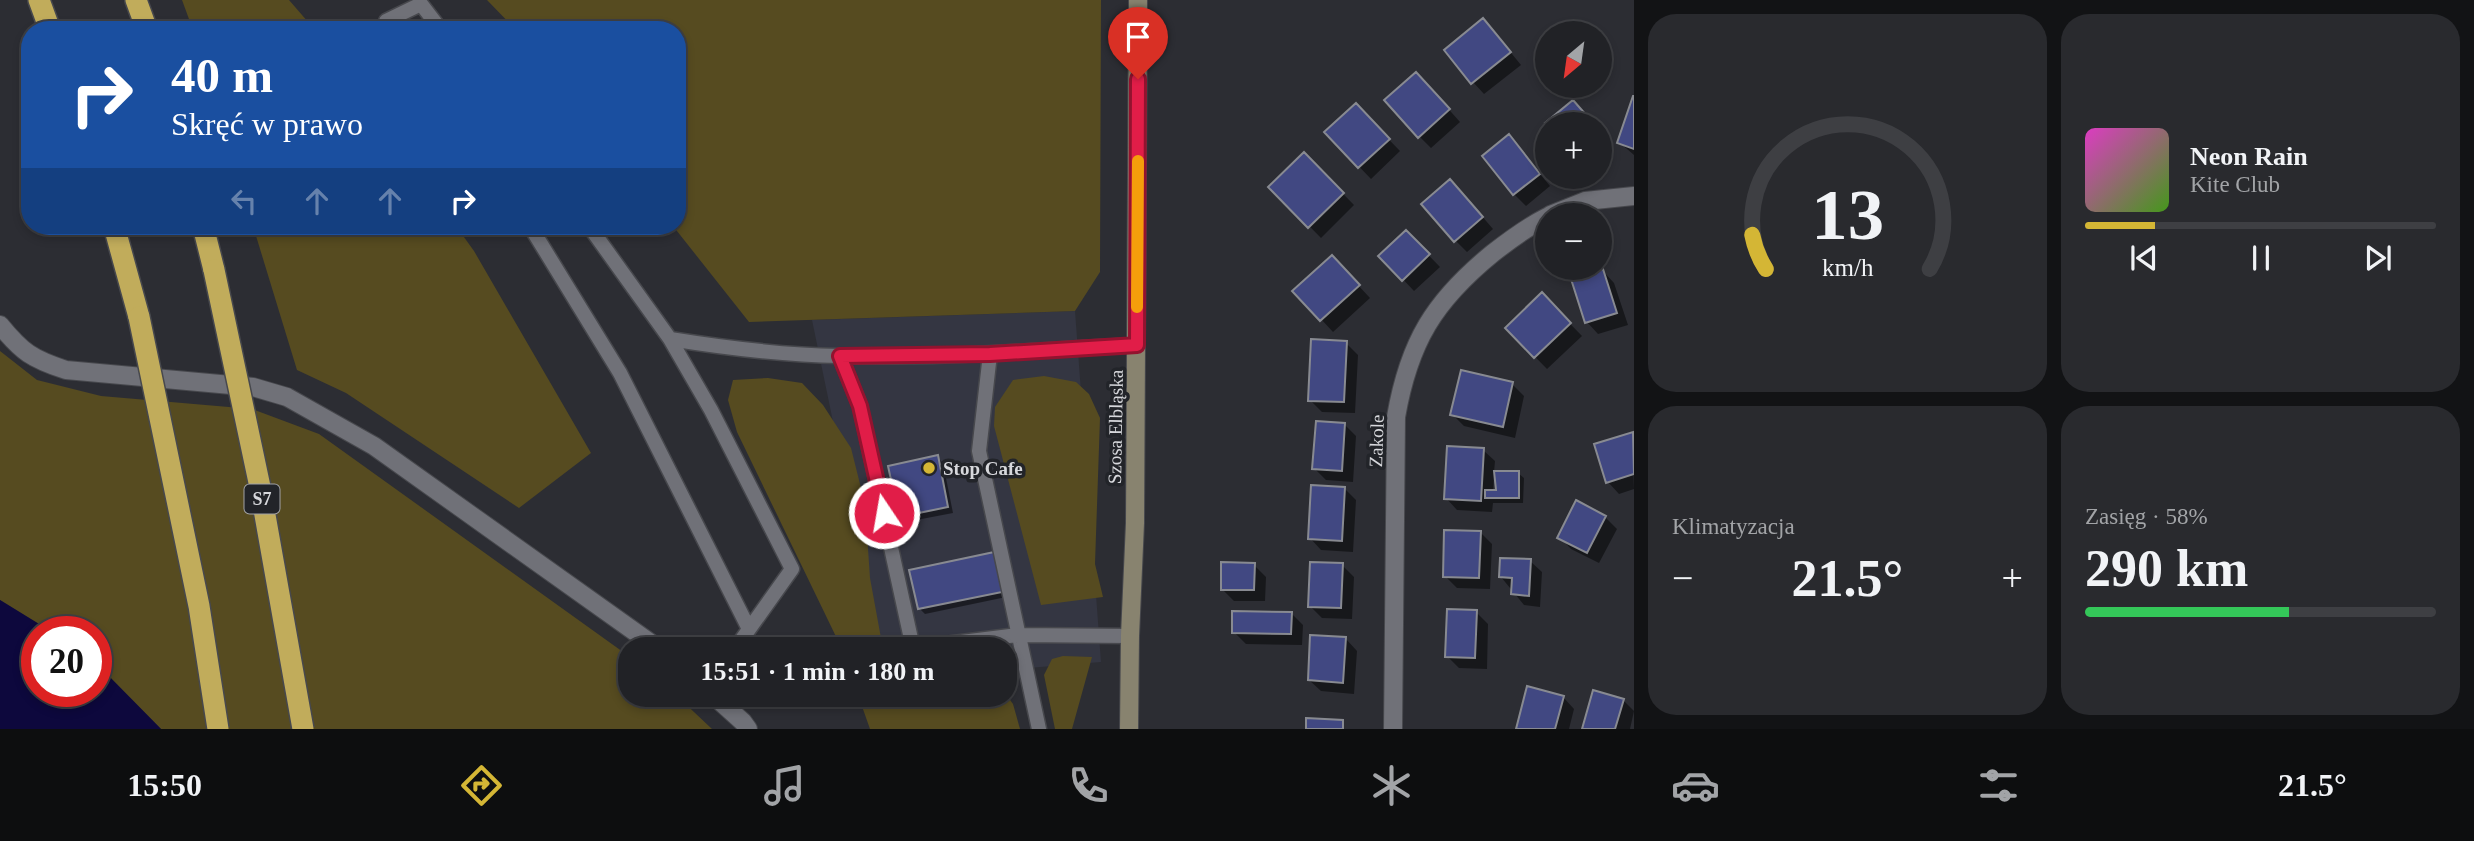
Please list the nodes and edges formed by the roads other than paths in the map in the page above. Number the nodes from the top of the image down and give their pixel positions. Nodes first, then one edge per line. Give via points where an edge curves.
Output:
1 (39, 0) edge
2 (136, 0) edge
3 (1138, 0) edge
4 (47, 21) edge
5 (144, 21) edge
6 (386, 21) edge
7 (434, 21) edge
8 (1634, 197) edge
9 (1580, 203) edge
10 (1535, 223) edge
11 (116, 235) edge
12 (205, 235) edge
13 (536, 235) edge
14 (595, 235) edge
15 (0, 325) edge
16 (670, 339) junction
17 (1137, 345) junction
18 (990, 354) junction
19 (840, 356) junction
20 (749, 629) junction
21 (1018, 635) junction
22 (1130, 636) junction
23 (642, 637) edge
24 (743, 637) edge
25 (726, 707) edge
26 (218, 729) edge
27 (303, 729) edge
28 (748, 729) edge
29 (1039, 729) edge
30 (1129, 729) edge
31 (1393, 729) edge

1 - 4 highway
2 - 5 highway
3 - 17 main road, Szosa Elbląska
6 - 7 lane via 421,4
8 - 9 street, Zakole
10 - 31 street, Zakole via 1469,272 1447,295 1414,347 1402,381 1396,416
11 - 26 highway, bridge via 139,317 199,606
12 - 27 highway, S7, bridge via 260,487
13 - 20 lane via 620,373
14 - 16 lane
15 - 23 street via 19,348 66,370 253,387 287,397 374,446
16 - 19 lane
16 - 20 lane via 792,569
17 - 18 lane
17 - 22 main road, Szosa Elbląska
18 - 19 lane
18 - 21 lane via 979,451
19 - 21 lane via 860,406 913,648
20 - 24 lane
21 - 22 lane
21 - 29 lane
22 - 30 main road, Szosa Elbląska
25 - 28 street

